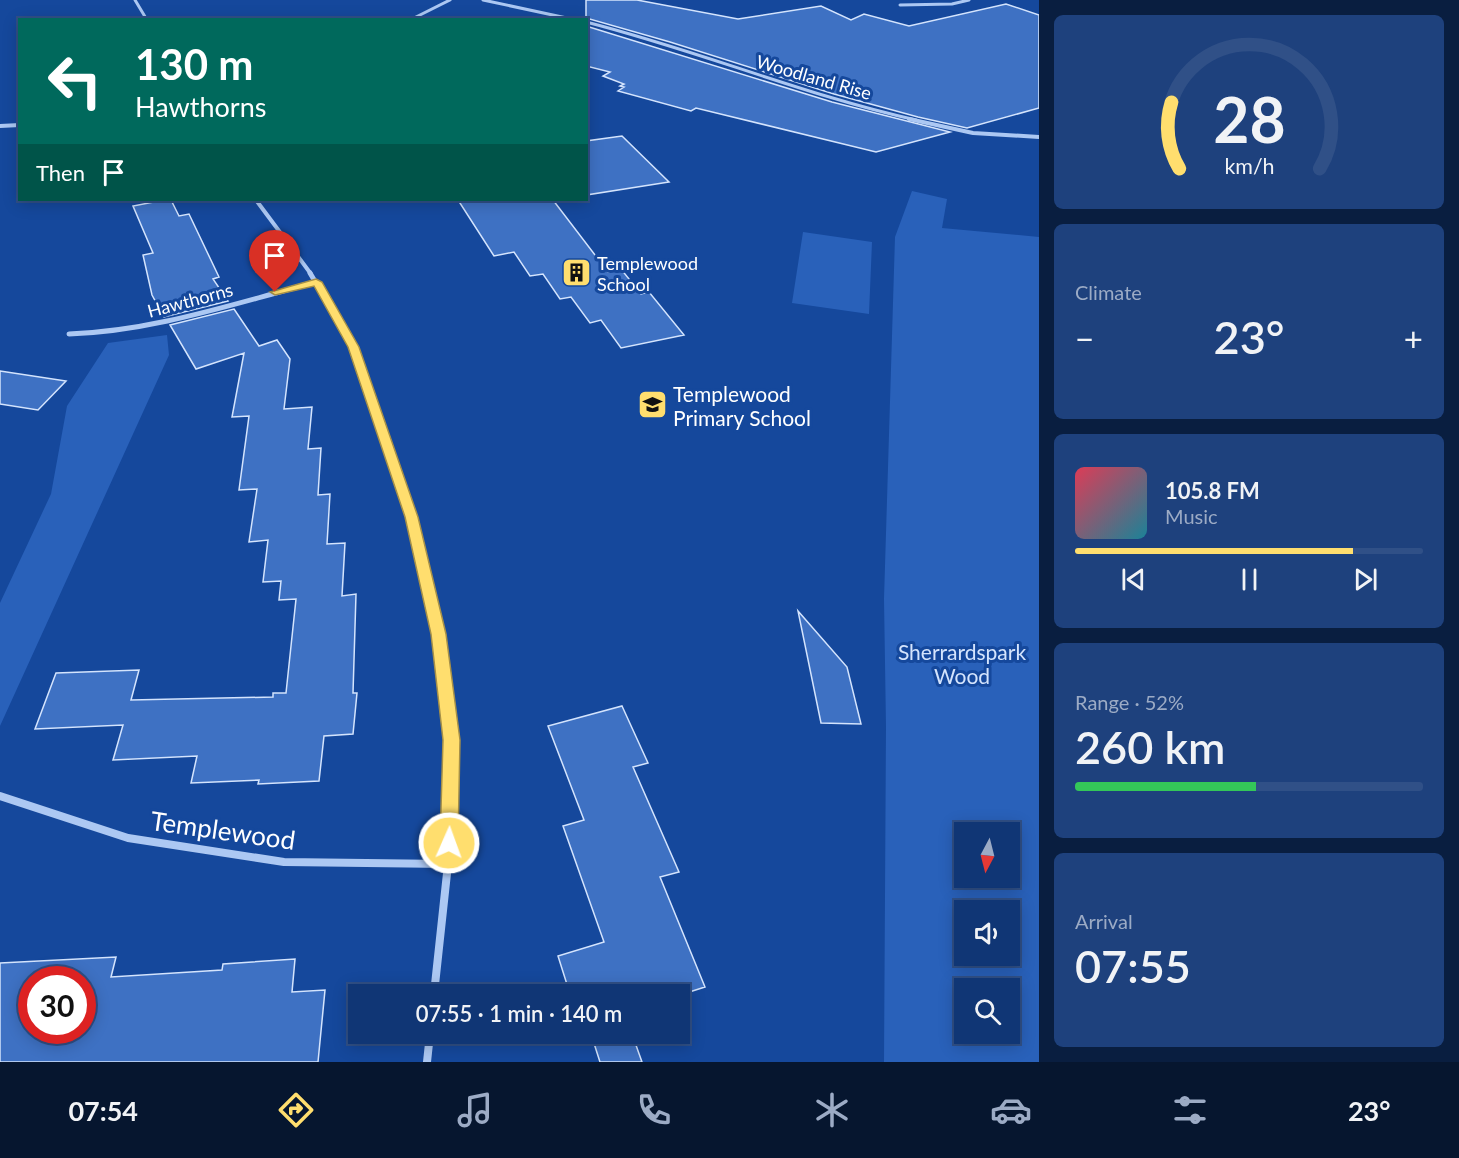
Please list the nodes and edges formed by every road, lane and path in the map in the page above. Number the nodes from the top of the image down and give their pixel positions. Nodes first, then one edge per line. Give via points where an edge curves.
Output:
1 (135, 0) edge
2 (450, 0) edge
3 (483, 0) edge
4 (969, 0) edge
5 (900, 5) dead end
6 (146, 18) edge
7 (414, 18) edge
8 (567, 18) edge
9 (588, 23) edge
10 (18, 125) edge
11 (0, 126) edge
12 (1039, 137) edge
13 (257, 201) edge
14 (316, 282) junction
15 (69, 334) dead end
16 (0, 796) edge
17 (448, 864) junction
18 (435, 984) edge
19 (429, 1044) edge
20 (427, 1062) edge

1 - 6 street
2 - 7 street
3 - 8 street
4 - 5 street
9 - 12 street, Woodland Rise via 911,119 973,132
10 - 11 street
13 - 14 street
14 - 15 street, Hawthorns via 166,322
14 - 17 street via 354,347 412,517 438,634 452,740
16 - 17 street, Templewood via 128,838 284,862
17 - 18 street
19 - 20 street

